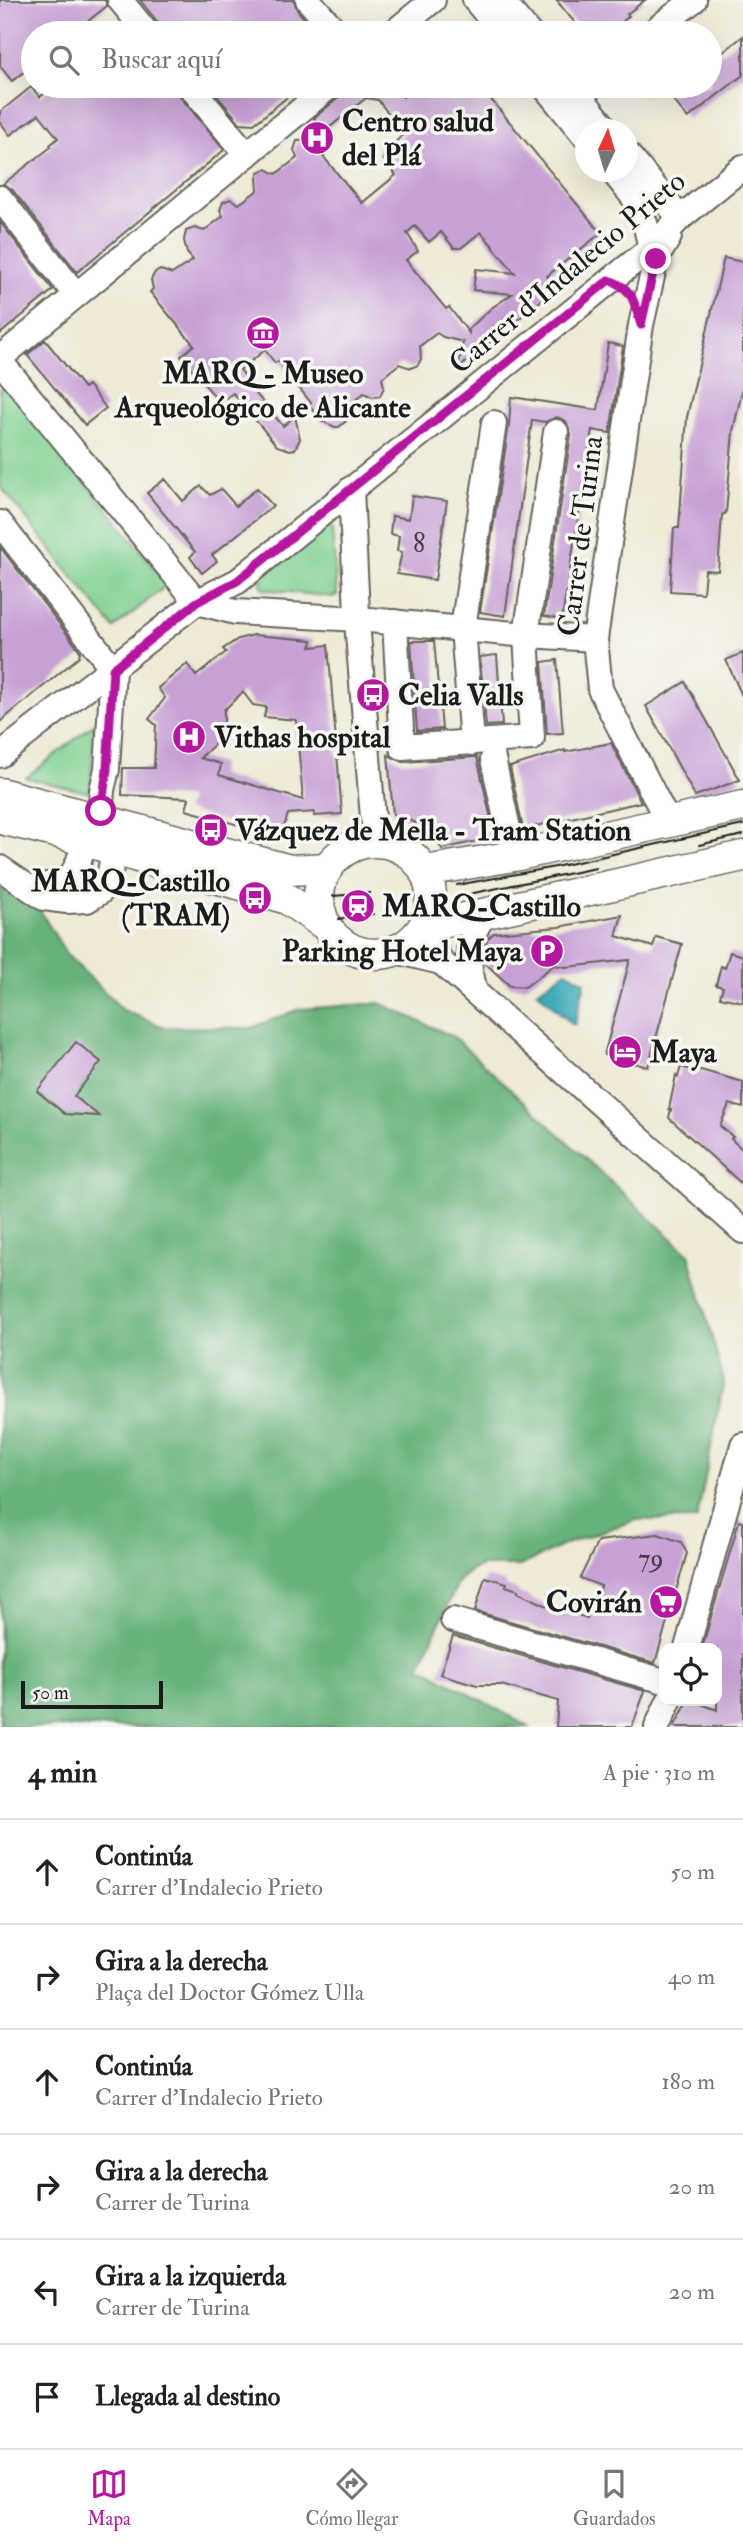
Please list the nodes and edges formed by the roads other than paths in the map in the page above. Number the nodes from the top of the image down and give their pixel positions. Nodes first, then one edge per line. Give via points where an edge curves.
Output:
1 (120, 0) edge
2 (308, 0) edge
3 (433, 0) edge
4 (475, 0) edge
5 (501, 0) edge
6 (694, 0) edge
7 (137, 21) edge
8 (326, 21) edge
9 (408, 21) edge
10 (492, 21) edge
11 (519, 21) edge
12 (667, 21) edge
13 (200, 98) edge
14 (316, 98) edge
15 (554, 98) edge
16 (585, 98) edge
17 (599, 119) edge
18 (575, 124) edge
19 (247, 155) junction
20 (638, 167) edge
21 (743, 167) edge
22 (621, 182) edge
23 (0, 198) edge
24 (635, 199) junction
25 (680, 218) junction
26 (651, 248) junction
27 (609, 280) junction
28 (76, 295) junction
29 (641, 325) junction
30 (0, 360) edge
31 (494, 423) dead end
32 (556, 432) dead end
33 (351, 489) junction
34 (0, 523) edge
35 (197, 602) junction
36 (359, 619) junction
37 (395, 622) junction
38 (463, 628) junction
39 (526, 635) junction
40 (595, 639) junction
41 (113, 669) junction
42 (472, 743) junction
43 (0, 755) edge
44 (493, 759) dead end
45 (0, 793) edge
46 (743, 806) edge
47 (0, 820) edge
48 (669, 824) junction
49 (93, 829) junction
50 (379, 842) junction
51 (114, 849) junction
52 (514, 856) junction
53 (743, 856) edge
54 (0, 868) edge
55 (327, 868) junction
56 (425, 871) junction
57 (27, 888) junction
58 (485, 914) junction
59 (325, 925) junction
60 (424, 927) junction
61 (395, 951) junction
62 (440, 962) junction
63 (476, 993) junction
64 (743, 1231) edge
65 (743, 1445) edge
66 (453, 1620) dead end
67 (688, 1643) edge
68 (659, 1680) edge
69 (667, 1706) edge
70 (657, 1727) edge

1 - 7 street
2 - 8 street
3 - 9 street
4 - 10 street
5 - 11 street
6 - 12 street
13 - 19 street
14 - 19 street
15 - 18 street
16 - 17 street
19 - 28 street
20 - 25 street
21 - 25 street, Carrer d'Indalecio Prieto
22 - 24 street
23 - 28 street
24 - 25 street via 659,214
24 - 26 street
25 - 26 street, Carrer d'Indalecio Prieto
25 - 29 street, Carrer de Turina via 656,259
26 - 27 street, Carrer d'Indalecio Prieto
27 - 29 street, Carrer de Turina via 632,294
27 - 33 street, Carrer d'Indalecio Prieto
28 - 30 street
29 - 40 street, Carrer de Turina
30 - 35 street
31 - 38 street
32 - 39 street
33 - 35 street, Carrer d'Indalecio Prieto via 237,581
33 - 36 street
34 - 41 street
35 - 36 street via 235,611
35 - 41 street, Carrer d'Indalecio Prieto
36 - 37 street
36 - 50 street via 373,818
37 - 38 street
37 - 42 street via 402,747
38 - 39 street
38 - 42 street
39 - 40 street
39 - 42 street via 532,738
40 - 48 street, Carrer de Turina via 600,689
41 - 43 street
41 - 49 street via 107,769
44 - 52 street
45 - 49 main road
46 - 48 main road
47 - 49 main road
48 - 52 main road
49 - 51 main road
49 - 55 main road via 290,870
49 - 57 street via 68,881
50 - 55 main road via 344,850
50 - 56 main road via 405,850
51 - 57 street via 108,884 87,900 44,898
51 - 59 main road via 287,899
52 - 56 main road
53 - 58 main road
54 - 57 street
55 - 59 main road via 318,896
56 - 60 main road via 431,909
58 - 60 main road
58 - 63 street via 476,925 467,959
59 - 61 main road via 355,951
60 - 61 main road
60 - 62 street
61 - 62 street
62 - 63 street
63 - 64 street
65 - 67 street
66 - 68 street
69 - 70 street

